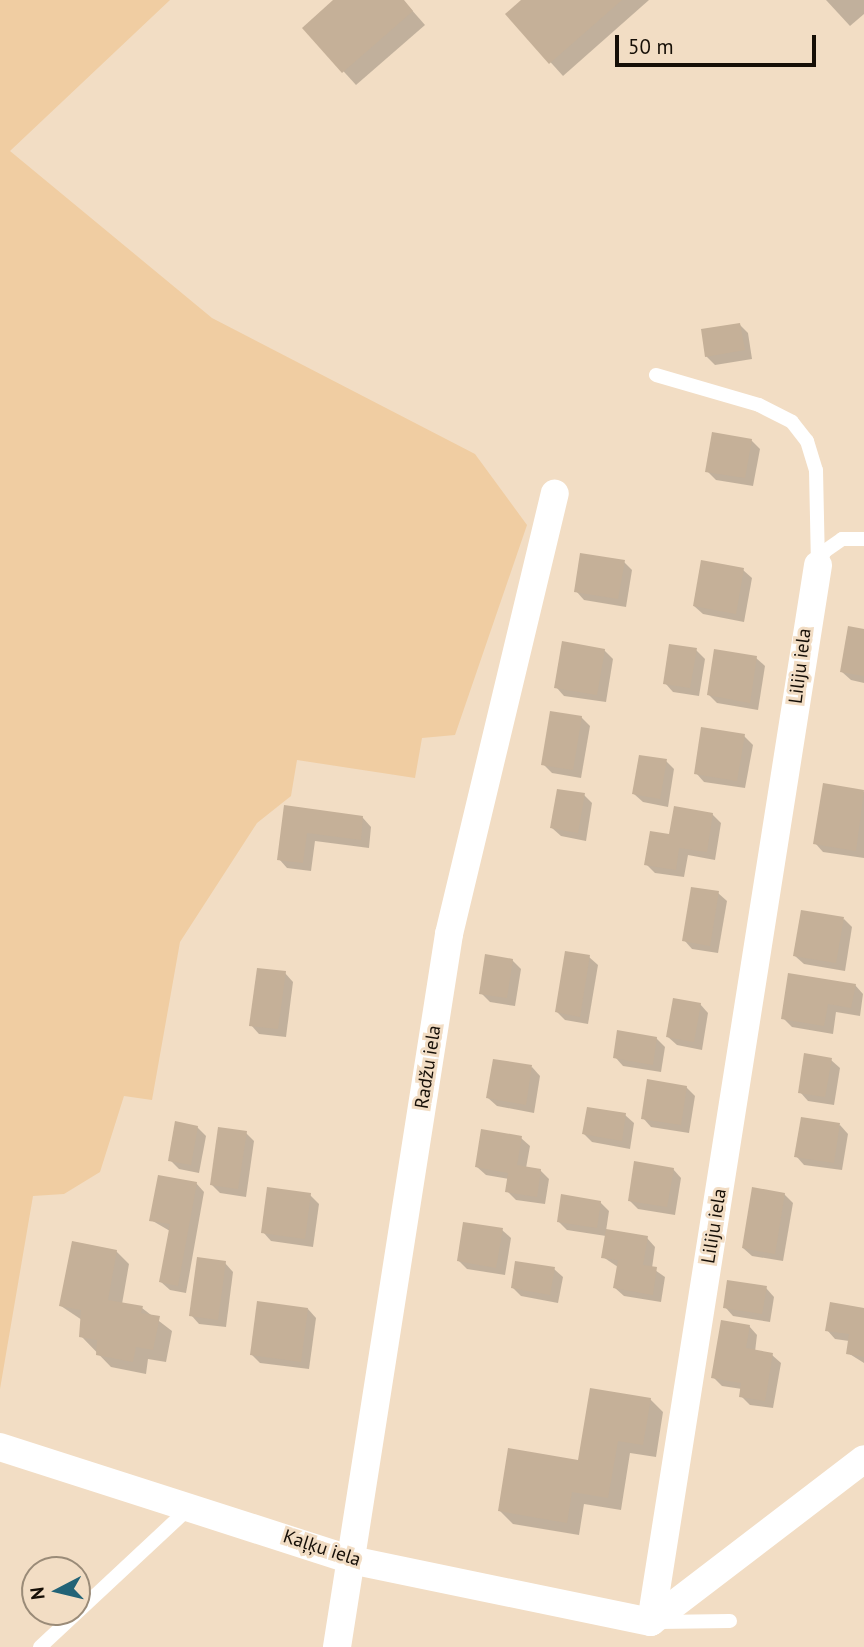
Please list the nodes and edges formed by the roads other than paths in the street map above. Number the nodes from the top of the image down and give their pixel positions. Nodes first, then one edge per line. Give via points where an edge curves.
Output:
1 (656, 376) dead end
2 (555, 494) dead end
3 (864, 539) edge
4 (818, 565) junction
5 (0, 1447) edge
6 (864, 1459) edge
7 (192, 1506) junction
8 (351, 1559) junction
9 (730, 1621) dead end
10 (651, 1622) junction
11 (40, 1647) edge
12 (337, 1647) edge

1 - 4 lane via 759,405 792,422 807,441 816,470
2 - 8 street, Radžu iela via 449,934
3 - 4 lane via 832,544
4 - 10 street, Liliju iela
5 - 7 street, Kaļķu iela
6 - 10 street
7 - 8 street, Kaļķu iela
7 - 11 lane
8 - 10 street, Kaļķu iela
8 - 12 street, Radžu iela
9 - 10 lane

